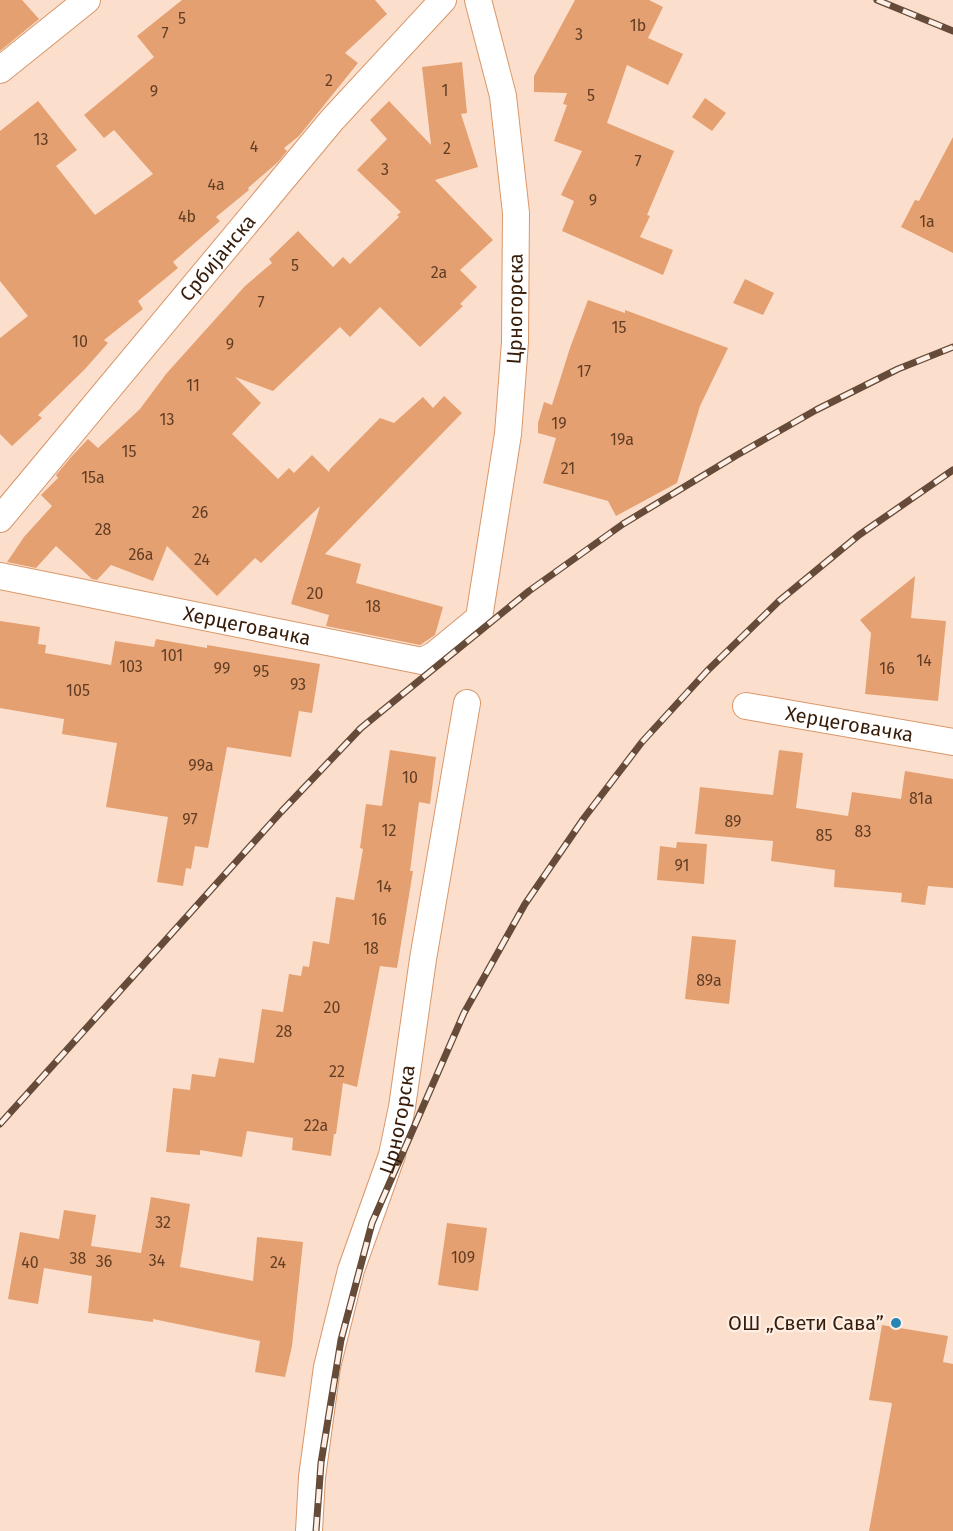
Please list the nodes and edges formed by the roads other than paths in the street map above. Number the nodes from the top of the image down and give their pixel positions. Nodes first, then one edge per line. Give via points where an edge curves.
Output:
1 (87, 0) edge
2 (443, 0) edge
3 (478, 0) edge
4 (0, 70) edge
5 (0, 519) edge
6 (0, 576) edge
7 (479, 618) joint
8 (467, 703) dead end
9 (746, 706) dead end
10 (953, 742) edge
11 (309, 1531) edge

1 - 4 street
2 - 5 street, Србијанска via 332,120
3 - 7 street, Црногорска via 503,96 516,213 515,342 508,434
6 - 7 street, Херцеговачка via 423,661
8 - 11 street, Црногорска via 394,1145 351,1270 327,1367
9 - 10 street, Херцеговачка

